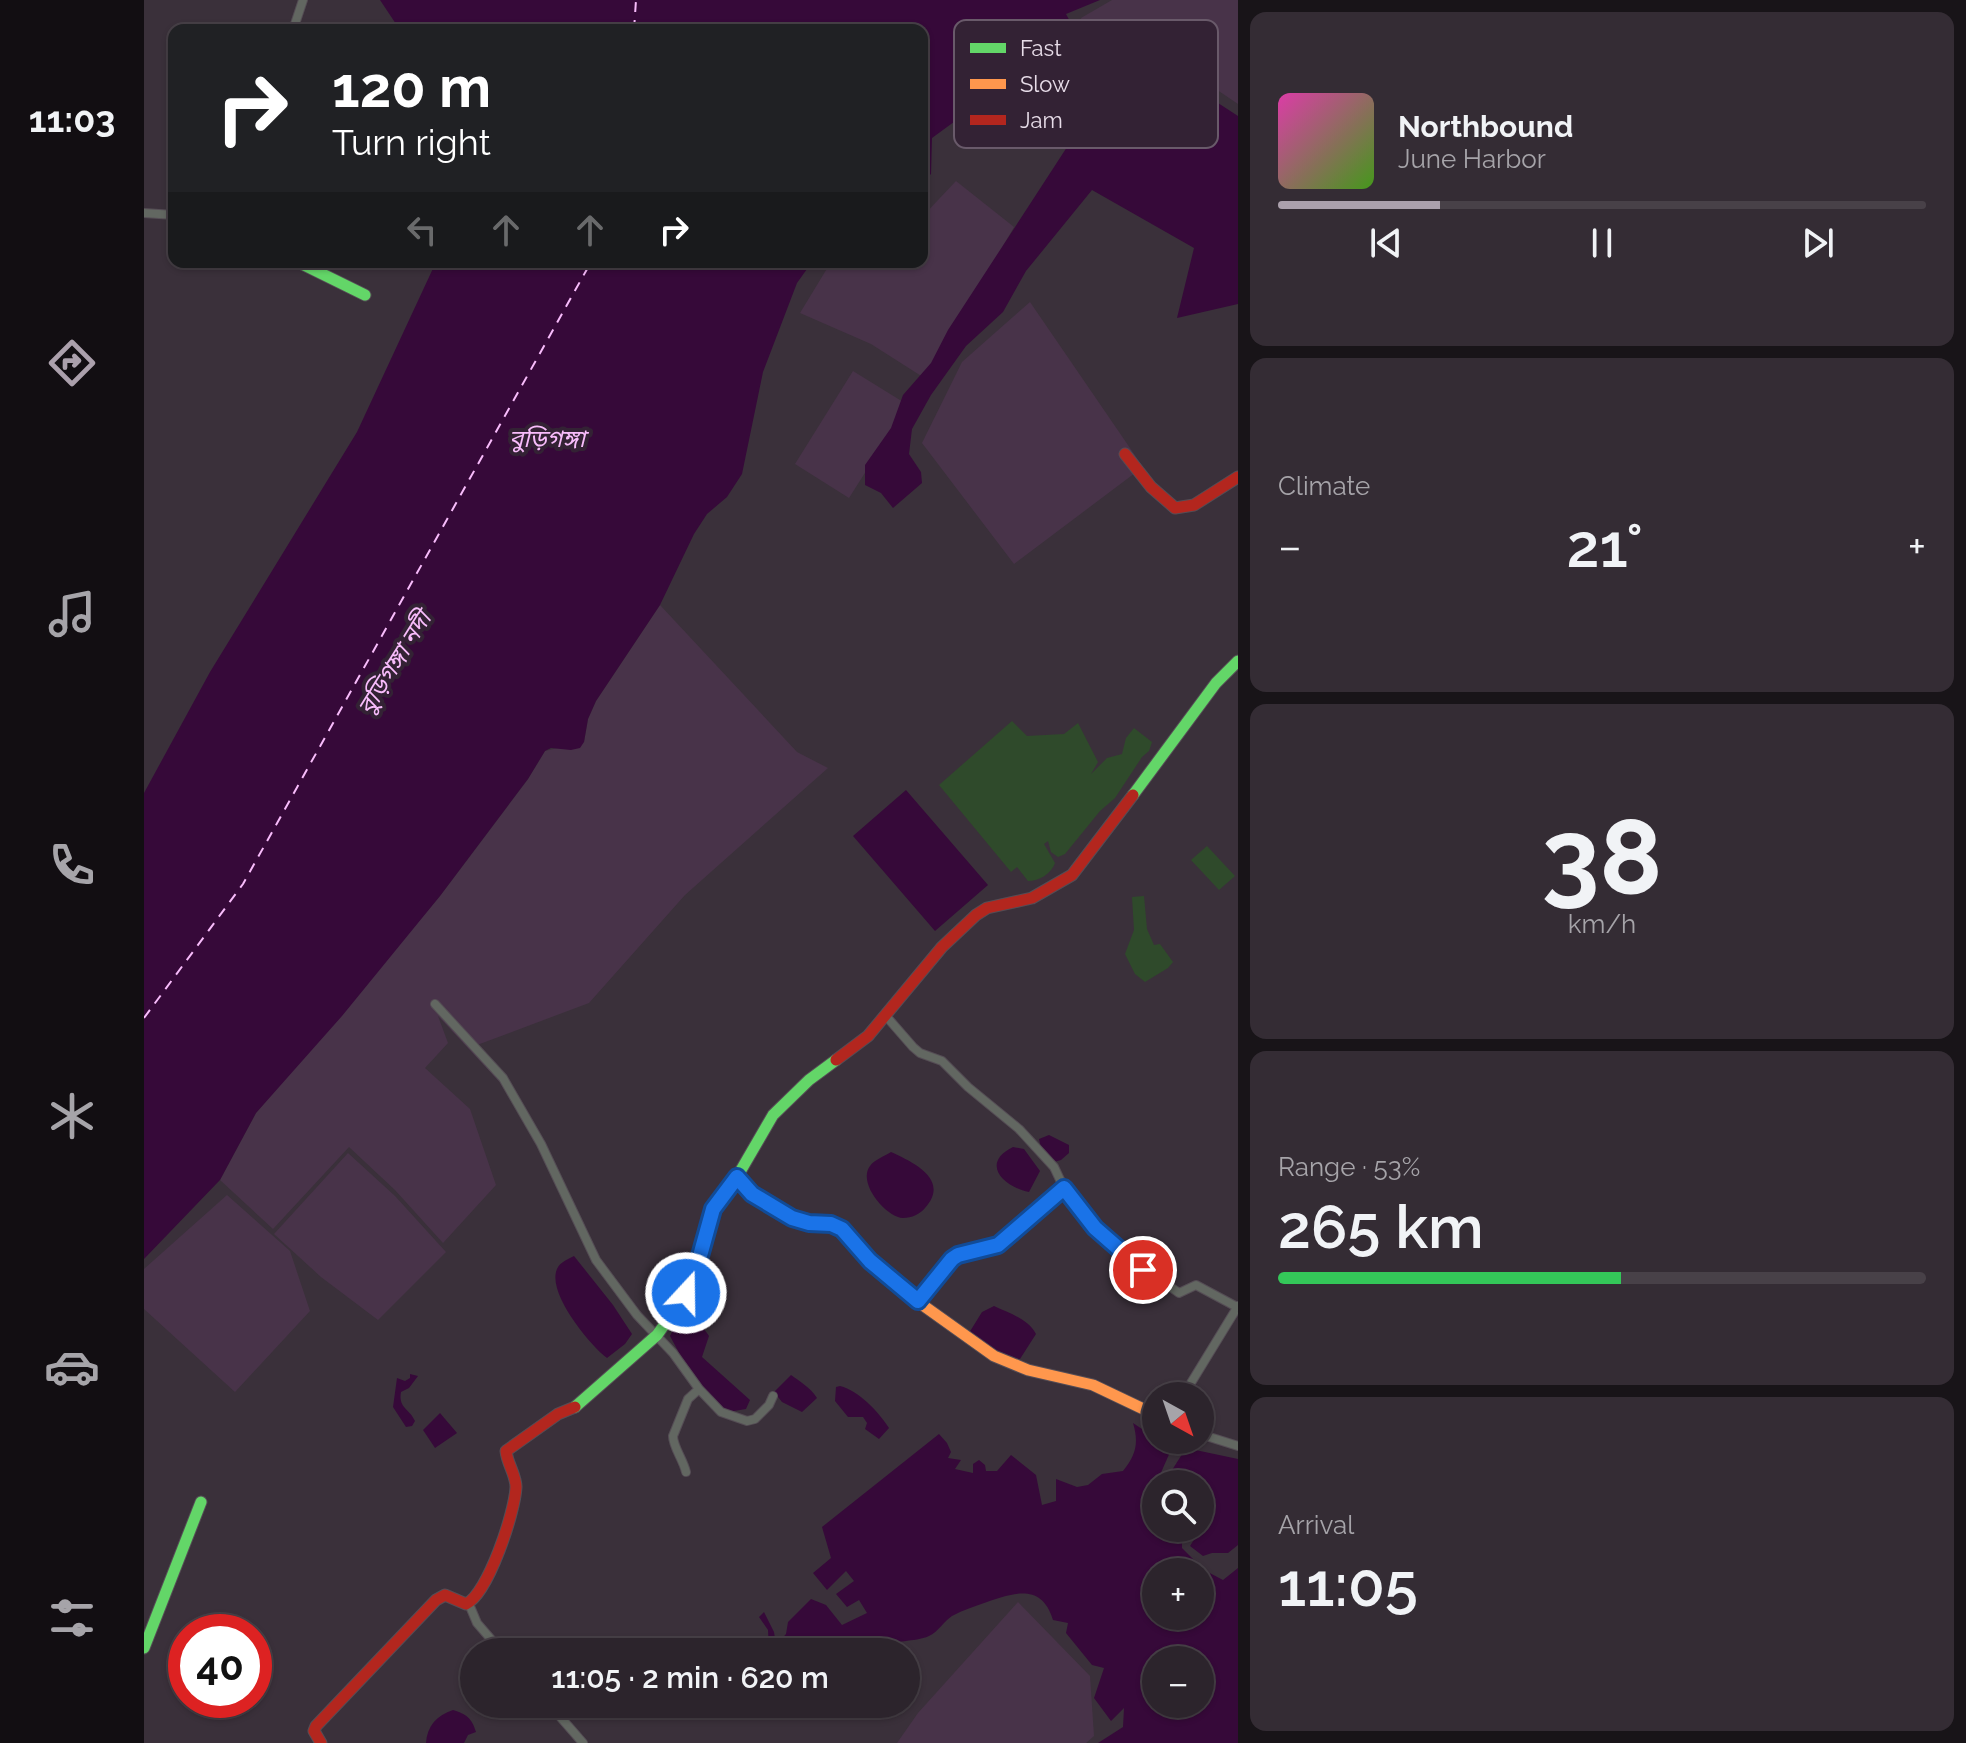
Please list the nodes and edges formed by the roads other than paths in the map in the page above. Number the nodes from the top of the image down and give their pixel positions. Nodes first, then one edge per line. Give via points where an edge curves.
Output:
1 (303, 0) edge
2 (295, 24) edge
3 (144, 213) edge
4 (168, 215) edge
5 (310, 268) edge
6 (365, 295) dead end
7 (1125, 454) dead end
8 (1238, 477) edge
9 (1238, 661) edge
10 (435, 1004) dead end
11 (886, 1016) junction
12 (737, 1177) junction
13 (1064, 1188) junction
14 (918, 1301) junction
15 (1238, 1306) edge
16 (657, 1335) junction
17 (1192, 1382) edge
18 (699, 1389) junction
19 (773, 1396) dead end
20 (1142, 1408) edge
21 (1214, 1438) edge
22 (1238, 1446) edge
23 (686, 1472) dead end
24 (201, 1502) dead end
25 (469, 1604) junction
26 (490, 1638) edge
27 (144, 1648) edge
28 (561, 1718) edge
29 (321, 1743) edge
30 (583, 1743) edge

1 - 2 street
3 - 4 street
5 - 6 street
7 - 8 street via 1175,508 1194,505
9 - 11 street via 1209,692 1082,865 1032,898 976,915 942,947
10 - 16 street via 503,1078 596,1260
11 - 12 street via 773,1115
11 - 13 street via 920,1053 942,1061 1019,1129 1054,1167
12 - 14 street via 752,1194 792,1218 842,1229
12 - 16 street via 713,1209 686,1293
13 - 14 street via 998,1245 952,1259
13 - 15 street via 1095,1228 1143,1270 1179,1293 1196,1285
14 - 20 street via 994,1356 1093,1385
15 - 17 street
16 - 18 street
16 - 25 street via 580,1404 506,1451 516,1486 512,1505 491,1572
18 - 19 street via 721,1412 747,1421 755,1419
18 - 23 street via 688,1399 673,1436
21 - 22 street
24 - 27 street
25 - 26 street
25 - 29 street via 445,1595 436,1600 316,1726
28 - 30 street

